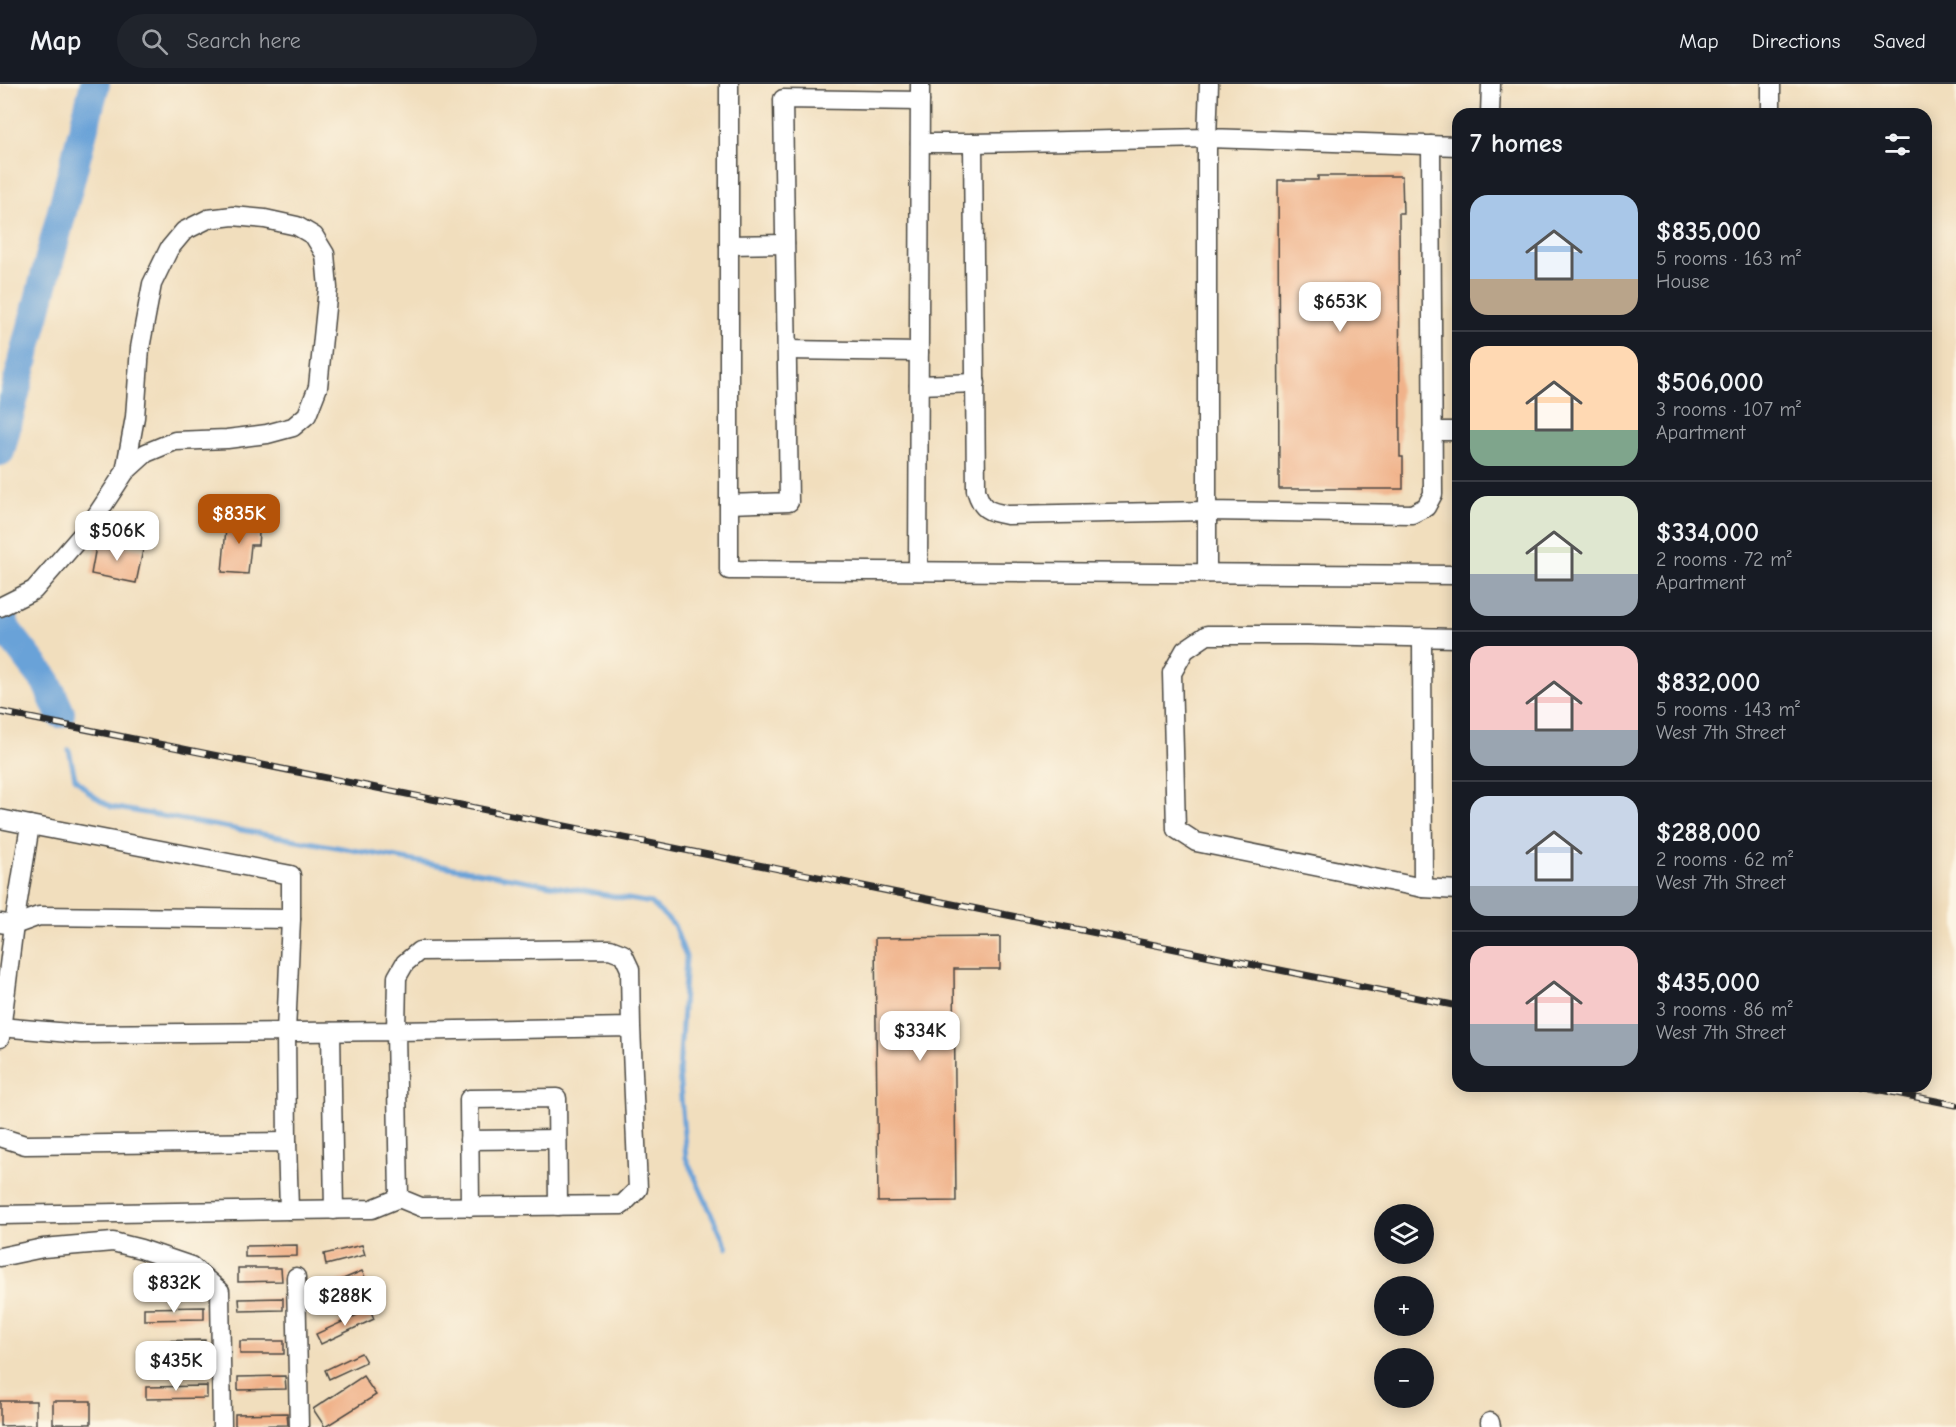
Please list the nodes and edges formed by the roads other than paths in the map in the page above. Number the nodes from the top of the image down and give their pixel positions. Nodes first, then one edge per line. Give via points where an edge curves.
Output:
1 (729, 84) edge
2 (1209, 84) edge
3 (1491, 84) edge
4 (1771, 84) edge
5 (920, 92) edge
6 (1490, 108) edge
7 (1771, 108) edge
8 (1207, 138) junction
9 (920, 143) junction
10 (973, 143) junction
11 (1431, 145) junction
12 (1452, 146) edge
13 (729, 244) junction
14 (785, 244) junction
15 (787, 350) junction
16 (919, 352) junction
17 (976, 383) junction
18 (919, 385) junction
19 (1432, 431) junction
20 (1452, 431) edge
21 (125, 472) junction
22 (729, 504) junction
23 (1207, 511) junction
24 (918, 571) junction
25 (1207, 573) junction
26 (1452, 575) edge
27 (0, 607) edge
28 (1422, 637) junction
29 (1452, 638) edge
30 (0, 819) edge
31 (30, 825) junction
32 (1423, 888) junction
33 (1452, 890) edge
34 (291, 920) junction
35 (7, 924) edge
36 (631, 1028) junction
37 (1, 1031) edge
38 (396, 1031) junction
39 (286, 1032) junction
40 (331, 1032) junction
41 (0, 1137) edge
42 (557, 1139) junction
43 (469, 1140) junction
44 (287, 1142) junction
45 (399, 1198) junction
46 (558, 1206) junction
47 (470, 1207) junction
48 (289, 1210) junction
49 (334, 1210) junction
50 (0, 1215) edge
51 (0, 1257) edge
52 (296, 1277) dead end
53 (222, 1427) edge
54 (299, 1427) edge

1 - 13 street
2 - 8 street
3 - 6 street
4 - 7 street
5 - 9 street
5 - 14 street via 783,99
8 - 10 street
8 - 11 street
8 - 23 street
9 - 10 street
9 - 16 street
10 - 17 street
11 - 12 street
11 - 19 street
13 - 14 street
13 - 22 street
14 - 15 street
15 - 16 street
15 - 22 street via 789,502
16 - 18 street
17 - 18 street
17 - 23 street via 976,490 981,505 991,512 1007,515
18 - 24 street
19 - 20 street
19 - 23 street via 1433,494 1426,507 1412,514
21 - 21 street via 146,453 175,441 267,434 294,428 307,415 318,387 328,288 325,254 314,236 297,226 232,216 208,219 184,231 169,249 152,284
21 - 27 street via 88,528 33,590
22 - 24 street via 729,570
23 - 25 street
24 - 25 street
25 - 26 street
28 - 29 street
28 - 32 street
28 - 32 street via 1208,635 1185,650 1172,673 1176,829 1196,842
30 - 31 street
31 - 34 street via 291,875
31 - 35 street
32 - 33 street
34 - 35 street via 39,916
34 - 39 street
35 - 37 street
36 - 38 street
36 - 38 street via 630,969 622,954 610,949 574,949 419,951 397,977
36 - 46 street via 638,1189 622,1205
37 - 39 street
38 - 40 street
38 - 45 street
39 - 40 street
39 - 44 street
40 - 49 street
41 - 44 street via 25,1145
42 - 43 street
42 - 43 street via 556,1098 546,1098 469,1100
42 - 46 street
43 - 47 street
44 - 48 street
45 - 47 street via 421,1207
45 - 49 street via 372,1209
46 - 47 street
48 - 49 street
48 - 50 street
51 - 53 street via 43,1248 113,1242 191,1266 220,1291
52 - 54 street

